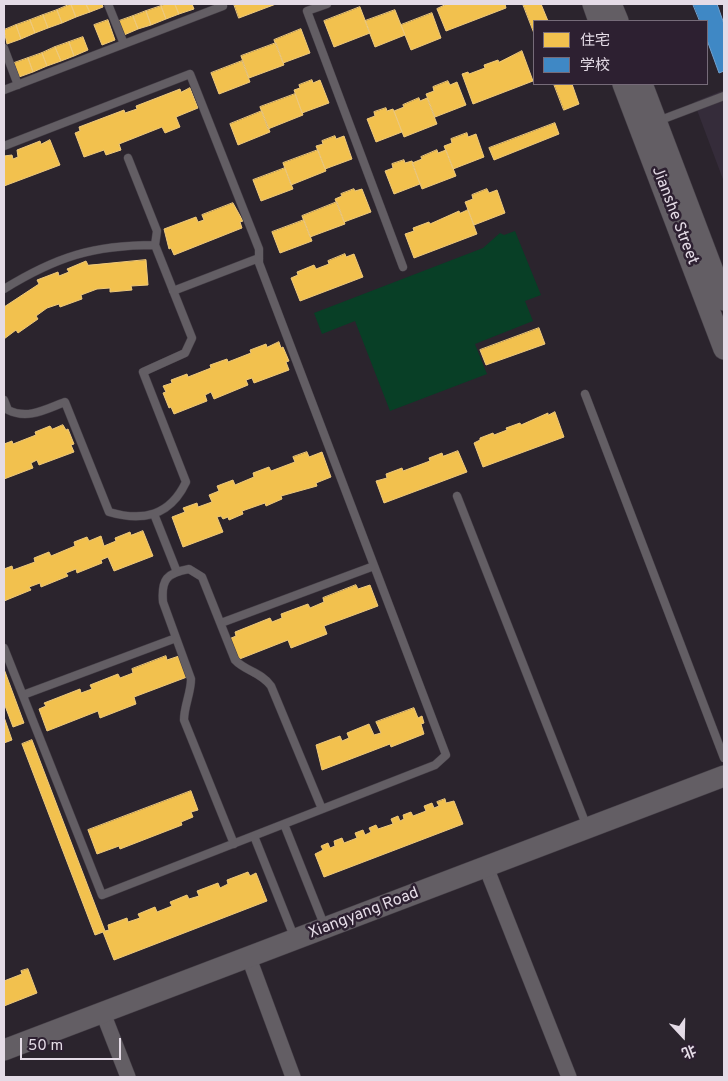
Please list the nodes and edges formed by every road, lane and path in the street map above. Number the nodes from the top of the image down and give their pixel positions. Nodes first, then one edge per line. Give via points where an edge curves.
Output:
1 (108, 4) edge
2 (324, 4) edge
3 (592, 4) edge
4 (611, 4) edge
5 (223, 6) dead end
6 (599, 20) edge
7 (618, 20) edge
8 (124, 44) junction
9 (4, 48) edge
10 (18, 85) junction
11 (623, 85) edge
12 (642, 85) edge
13 (4, 90) edge
14 (724, 96) edge
15 (656, 122) junction
16 (4, 146) edge
17 (128, 158) dead end
18 (155, 245) junction
19 (259, 258) junction
20 (710, 266) edge
21 (403, 267) dead end
22 (4, 289) edge
23 (173, 291) junction
24 (724, 300) edge
25 (724, 349) edge
26 (585, 394) dead end
27 (4, 400) edge
28 (457, 496) dead end
29 (154, 514) junction
30 (374, 566) junction
31 (177, 572) junction
32 (221, 623) junction
33 (176, 638) junction
34 (4, 648) edge
35 (23, 695) junction
36 (724, 758) edge
37 (724, 776) edge
38 (322, 809) junction
39 (284, 824) junction
40 (588, 828) junction
41 (254, 836) junction
42 (234, 844) junction
43 (486, 867) junction
44 (325, 929) junction
45 (295, 940) junction
46 (249, 958) junction
47 (103, 1013) junction
48 (4, 1050) edge
49 (128, 1077) edge
50 (294, 1077) edge
51 (569, 1077) edge

1 - 8 lane
2 - 21 lane via 307,12
3 - 6 street
4 - 7 street
5 - 8 lane
8 - 10 lane
9 - 10 lane
10 - 13 lane
11 - 20 street, Jianshe Street
12 - 15 street, Jianshe Street
14 - 15 lane
15 - 20 street, Jianshe Street
16 - 19 lane via 190,74 259,249
17 - 18 lane via 157,231
18 - 22 lane via 121,245 90,250 28,274
18 - 23 lane
19 - 23 lane
19 - 30 lane
20 - 24 street, Jianshe Street
20 - 25 street, Jianshe Street
23 - 29 lane via 192,338 185,353 142,372 186,482 172,504
26 - 36 lane
27 - 29 lane via 8,410 18,415 66,402 109,512 133,517
28 - 40 lane
29 - 31 lane
30 - 32 lane
30 - 38 lane via 446,755 435,765
31 - 32 lane via 194,570 202,577
31 - 33 lane via 164,580 162,588 163,602
32 - 38 lane via 235,660 265,678 271,686
33 - 35 lane
33 - 42 lane via 191,678 184,720
34 - 35 lane
35 - 42 lane via 102,895
37 - 40 street, Xiangyang Road
38 - 39 lane
39 - 41 lane
39 - 44 lane
40 - 43 street, Xiangyang Road
41 - 42 lane
41 - 45 lane
43 - 44 street, Xiangyang Road
43 - 51 street
44 - 45 street, Xiangyang Road
45 - 46 street, Xiangyang Road
46 - 47 street, Xiangyang Road
46 - 50 street
47 - 48 street, Xiangyang Road
47 - 49 street

